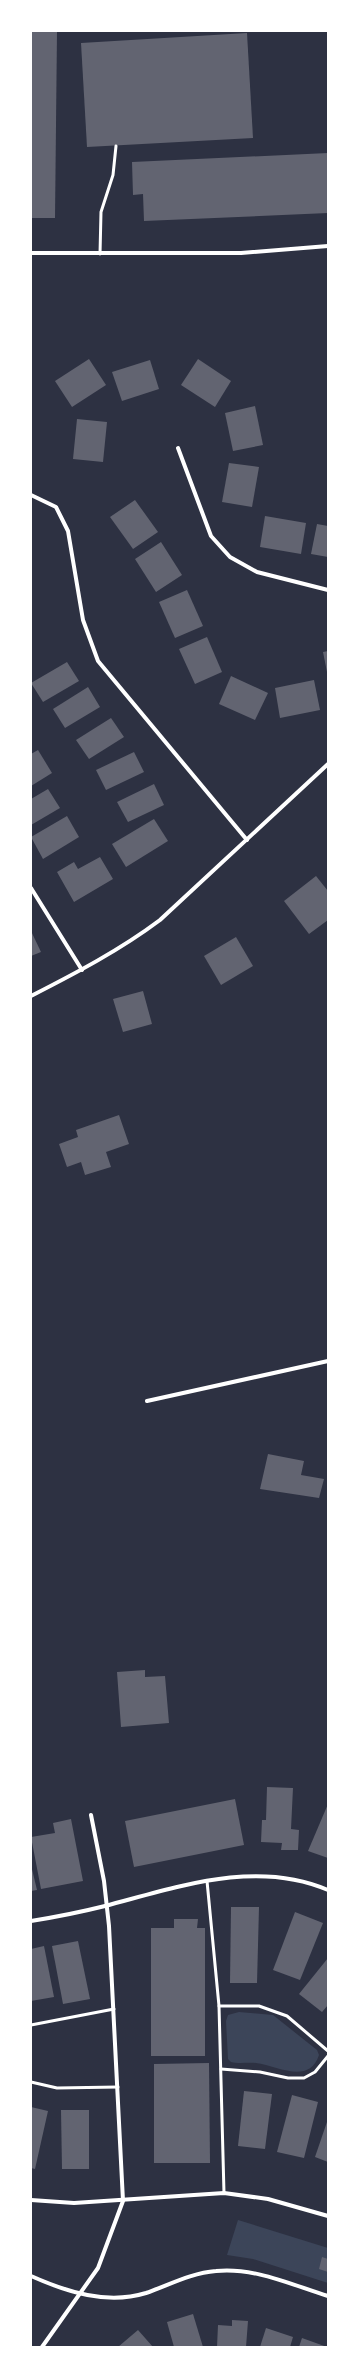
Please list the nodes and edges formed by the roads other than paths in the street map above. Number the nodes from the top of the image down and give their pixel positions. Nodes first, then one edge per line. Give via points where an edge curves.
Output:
1 (116, 146) dead end
2 (328, 246) edge
3 (31, 253) edge
4 (100, 254) junction
5 (178, 448) dead end
6 (31, 495) edge
7 (328, 590) edge
8 (328, 764) edge
9 (246, 840) junction
10 (31, 888) edge
11 (82, 970) junction
12 (31, 996) edge
13 (328, 1361) edge
14 (147, 1402) dead end
15 (91, 1816) dead end
16 (207, 1881) junction
17 (328, 1890) edge
18 (106, 1906) junction
19 (31, 1922) edge
20 (219, 2006) junction
21 (115, 2009) junction
22 (31, 2025) edge
23 (328, 2051) edge
24 (328, 2056) edge
25 (221, 2069) junction
26 (31, 2082) edge
27 (118, 2087) junction
28 (224, 2193) junction
29 (31, 2200) edge
30 (123, 2201) junction
31 (328, 2216) edge
32 (31, 2276) edge
33 (82, 2293) junction
34 (328, 2296) edge
35 (42, 2347) edge

1 - 4 lane via 113,175 101,212
2 - 4 street via 241,253
3 - 4 street
5 - 7 street via 211,536 230,557 257,572
6 - 9 street via 56,507 68,531 83,620 98,661
8 - 9 street
9 - 11 street via 160,920 130,942
10 - 11 street
11 - 12 street
13 - 14 street
15 - 18 street
16 - 17 street via 274,1875 314,1884
16 - 18 street
16 - 20 lane
18 - 19 street
18 - 21 street
20 - 23 lane via 259,2006 287,2016
20 - 25 lane
21 - 22 lane
21 - 27 street
24 - 25 lane via 315,2072 304,2078
25 - 28 lane
26 - 27 lane via 57,2088
27 - 30 street
28 - 30 street
28 - 31 street via 268,2198
29 - 30 street via 48,2203
30 - 33 street via 98,2268
32 - 33 street via 64,2290
33 - 34 street via 109,2298 129,2297 196,2274 237,2270
33 - 35 street

